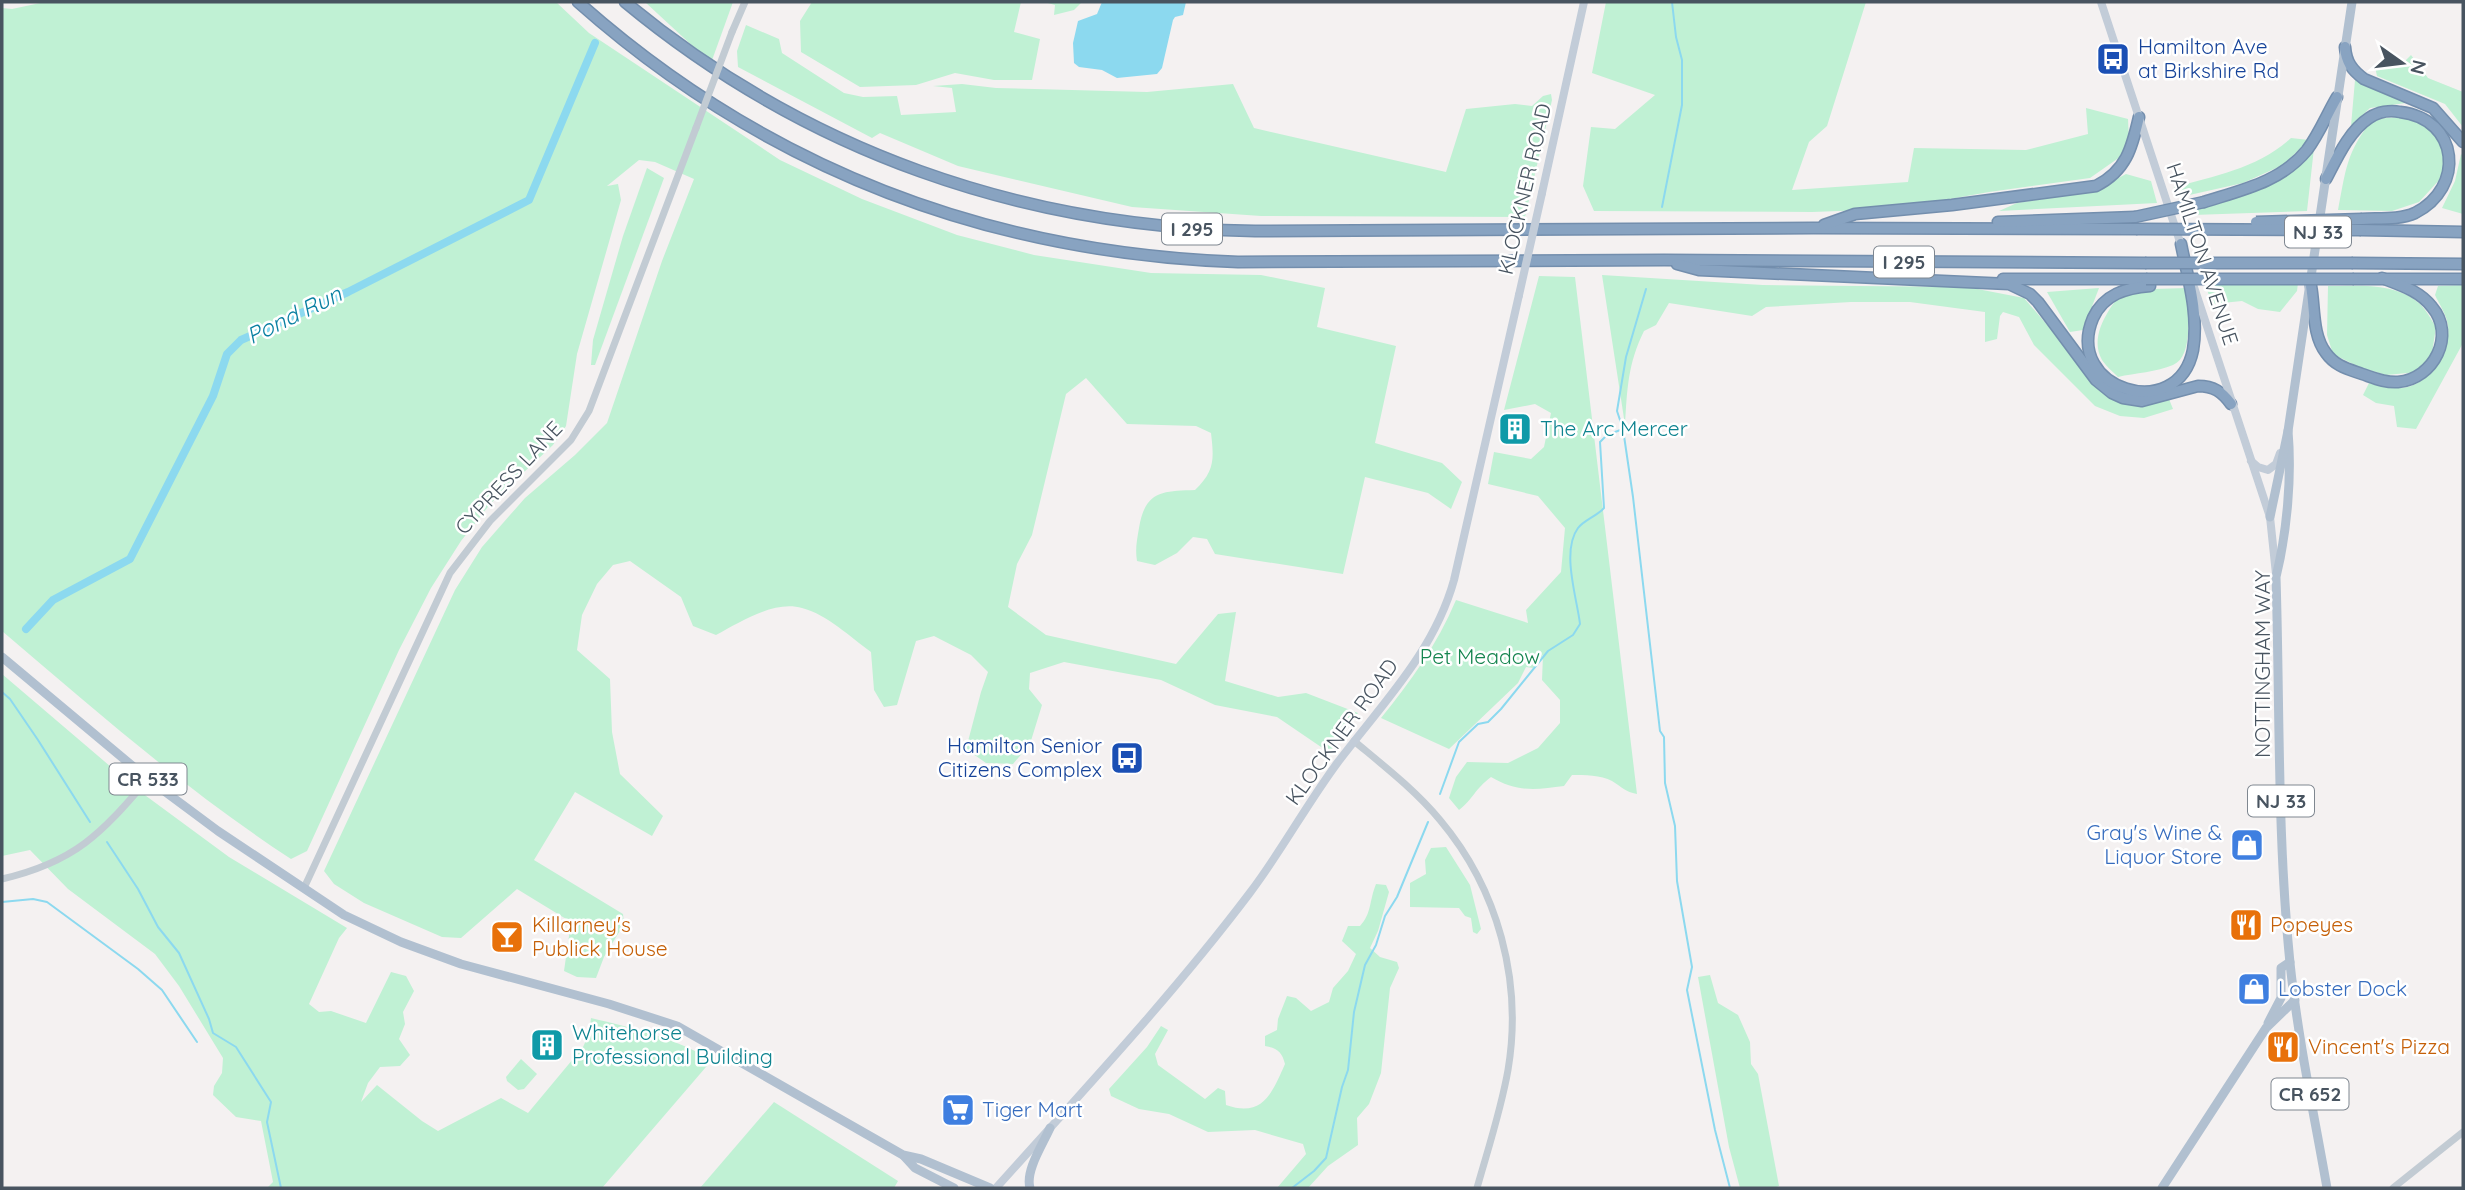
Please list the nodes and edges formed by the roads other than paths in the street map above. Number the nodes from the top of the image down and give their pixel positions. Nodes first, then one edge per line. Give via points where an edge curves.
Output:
1 (578, 2) edge
2 (625, 2) edge
3 (745, 2) edge
4 (1584, 2) edge
5 (2101, 2) edge
6 (2352, 2) edge
7 (2345, 47) junction
8 (2337, 97) junction
9 (2139, 117) junction
10 (2463, 142) edge
11 (2326, 179) junction
12 (2361, 225) junction
13 (1813, 228) junction
14 (1855, 228) junction
15 (2463, 232) edge
16 (2181, 244) junction
17 (1664, 260) junction
18 (2463, 264) edge
19 (2382, 278) junction
20 (2463, 279) edge
21 (1955, 281) junction
22 (2148, 282) junction
23 (2311, 286) junction
24 (2231, 404) junction
25 (2288, 431) junction
26 (2250, 460) junction
27 (2270, 517) junction
28 (2276, 577) junction
29 (2, 657) edge
30 (1354, 741) junction
31 (148, 779) junction
32 (2, 879) edge
33 (304, 888) junction
34 (2290, 962) junction
35 (2295, 1000) junction
36 (2266, 1028) junction
37 (1050, 1128) junction
38 (2463, 1132) edge
39 (903, 1155) junction
40 (954, 1188) edge
41 (990, 1188) edge
42 (996, 1188) edge
43 (1030, 1188) edge
44 (1477, 1188) edge
45 (2162, 1188) edge
46 (2327, 1188) edge
47 (2393, 1188) edge

1 - 17 highway, I 295 via 681,84 774,141 892,195 1027,236 1132,255 1214,261
2 - 13 highway, I 295 via 733,81 844,141 950,182 1083,216 1232,231
3 - 33 street, CYPRESS LANE, bridge via 589,411 571,440 490,521 450,573
4 - 30 main road, KLOCKNER ROAD, bridge via 1471,512 1447,601 1421,654
5 - 9 main road, HAMILTON AVENUE
6 - 7 main road, NOTTINGHAM WAY / NJ 33
7 - 8 main road, NOTTINGHAM WAY / NJ 33
7 - 10 highway via 2356,74 2433,108
8 - 11 main road, NOTTINGHAM WAY / NJ 33
8 - 14 highway, bridge via 2308,148 2290,166 2266,182 2204,202 2135,217
9 - 13 highway via 2128,158 2096,186 1855,214
9 - 16 main road, HAMILTON AVENUE
11 - 12 highway via 2350,137 2377,113 2418,115 2445,137 2452,166 2442,192 2414,214
11 - 23 main road, NOTTINGHAM WAY / NJ 33
12 - 14 highway, I 295, bridge via 2256,222 2234,230
12 - 15 highway
13 - 14 highway, I 295
16 - 22 highway via 2194,303 2192,354 2183,372 2168,385 2150,392 2129,391 2111,383 2098,369 2090,351 2090,328 2098,309 2114,294
16 - 24 main road, HAMILTON AVENUE
17 - 18 highway, I 295, bridge
17 - 21 highway via 1699,270
19 - 20 highway
19 - 22 highway, bridge
19 - 23 highway via 2422,297 2442,324 2443,341 2437,357 2425,372 2407,380 2386,382 2332,361 2318,338
21 - 22 highway
21 - 24 highway via 2009,284 2030,294 2102,387 2123,398 2142,401 2207,386 2221,392
23 - 25 main road, NOTTINGHAM WAY / NJ 33
24 - 26 main road, HAMILTON AVENUE
25 - 26 main road via 2273,469 2263,470
25 - 27 main road, NOTTINGHAM WAY / NJ 33
25 - 28 main road, NOTTINGHAM WAY / NJ 33 via 2284,546
26 - 27 main road, HAMILTON AVENUE
27 - 28 main road, HAMILTON AVENUE
28 - 34 main road, NOTTINGHAM WAY / NJ 33 via 2278,731
29 - 31 main road, CR 533
30 - 37 main road, KLOCKNER ROAD via 1249,895
30 - 44 street via 1406,784 1453,836 1476,873 1501,937 1511,999 1510,1049
31 - 32 street via 86,843 39,869
31 - 33 main road, CR 533
33 - 39 main road, CR 533 via 344,915 431,954 677,1026
34 - 35 main road, NOTTINGHAM WAY / NJ 33
34 - 36 main road via 2281,968 2281,998
35 - 36 main road
35 - 46 main road, NOTTINGHAM WAY / CR 652
36 - 45 main road
37 - 42 main road, KLOCKNER ROAD
37 - 43 main road via 1031,1167
38 - 47 street
39 - 40 main road, CR 533 via 915,1168
39 - 41 main road, CR 533

